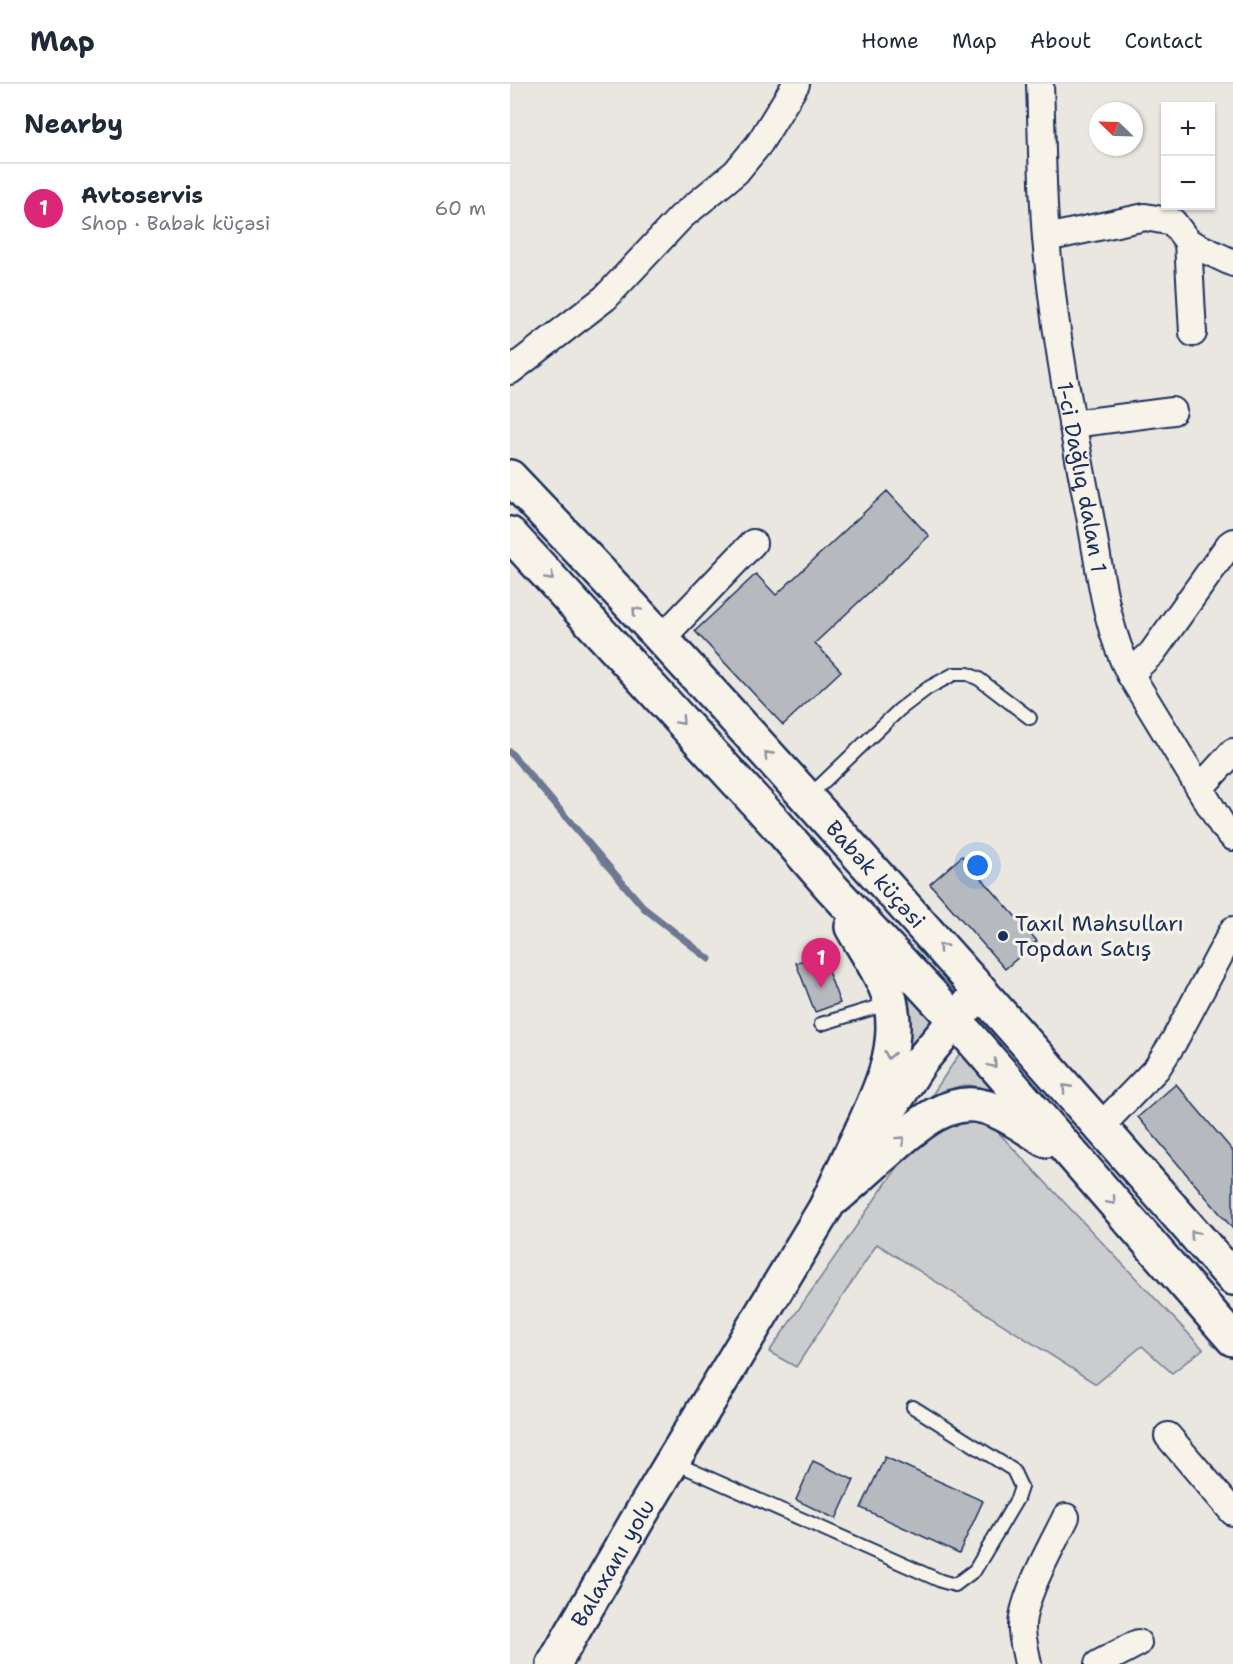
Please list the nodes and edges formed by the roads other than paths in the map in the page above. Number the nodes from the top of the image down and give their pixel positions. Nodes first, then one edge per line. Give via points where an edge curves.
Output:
1 (796, 84) edge
2 (1040, 84) edge
3 (1046, 238) junction
4 (1188, 242) junction
5 (1233, 263) edge
6 (1193, 333) dead end
7 (516, 362) edge
8 (1173, 411) dead end
9 (1072, 424) junction
10 (510, 477) edge
11 (510, 534) edge
12 (1233, 542) edge
13 (753, 543) dead end
14 (662, 638) junction
15 (1130, 674) junction
16 (1030, 718) dead end
17 (1233, 752) edge
18 (1200, 788) junction
19 (808, 798) junction
20 (1233, 837) edge
21 (830, 886) junction
22 (1233, 930) edge
23 (981, 991) junction
24 (891, 1003) junction
25 (955, 1020) junction
26 (821, 1024) dead end
27 (1101, 1127) junction
28 (1074, 1157) junction
29 (826, 1207) junction
30 (1233, 1278) edge
31 (1233, 1339) edge
32 (913, 1407) dead end
33 (1168, 1436) dead end
34 (672, 1462) junction
35 (1233, 1512) edge
36 (1066, 1517) dead end
37 (1138, 1643) dead end
38 (554, 1664) edge
39 (1028, 1664) edge
40 (1098, 1664) edge

1 - 7 street via 759,144 736,172 681,217 604,298
2 - 3 street, 1-ci Dağlıq dalan 1
3 - 4 street via 1145,217 1173,222
3 - 9 street, 1-ci Dağlıq dalan 1
4 - 5 street
4 - 6 street
8 - 9 street
9 - 15 street, 1-ci Dağlıq dalan 1 via 1106,602 1120,656
14 -> 10 main road, Babək küçəsi
11 -> 21 main road, Babək küçəsi
12 - 15 street via 1152,652
13 - 14 street
19 -> 14 main road, Babək küçəsi
15 - 18 street, 1-ci Dağlıq dalan 1
16 - 19 lane via 979,679 954,674 927,688 899,710
17 - 18 street
18 - 20 street, 1-ci Dağlıq dalan 1
23 -> 19 main road, Babək küçəsi
21 - 24 main road
21 - 25 main road, Babək küçəsi
22 - 27 street via 1157,1068
23 - 25 main road
27 -> 23 main road, Babək küçəsi
24 - 26 lane
24 -> 29 main road via 890,1056 880,1090
25 -> 28 main road, Babək küçəsi
25 - 29 main road via 921,1061
30 -> 27 main road, Babək küçəsi
29 -> 28 main road via 914,1128 938,1113 965,1104 1002,1113
28 -> 31 main road
29 - 34 main road, Balaxanı yolu
32 - 34 lane via 1013,1470 1021,1487 975,1570 955,1585
33 - 35 street
34 - 38 main road, Balaxanı yolu
36 - 39 street via 1024,1612 1022,1630
37 - 40 street

